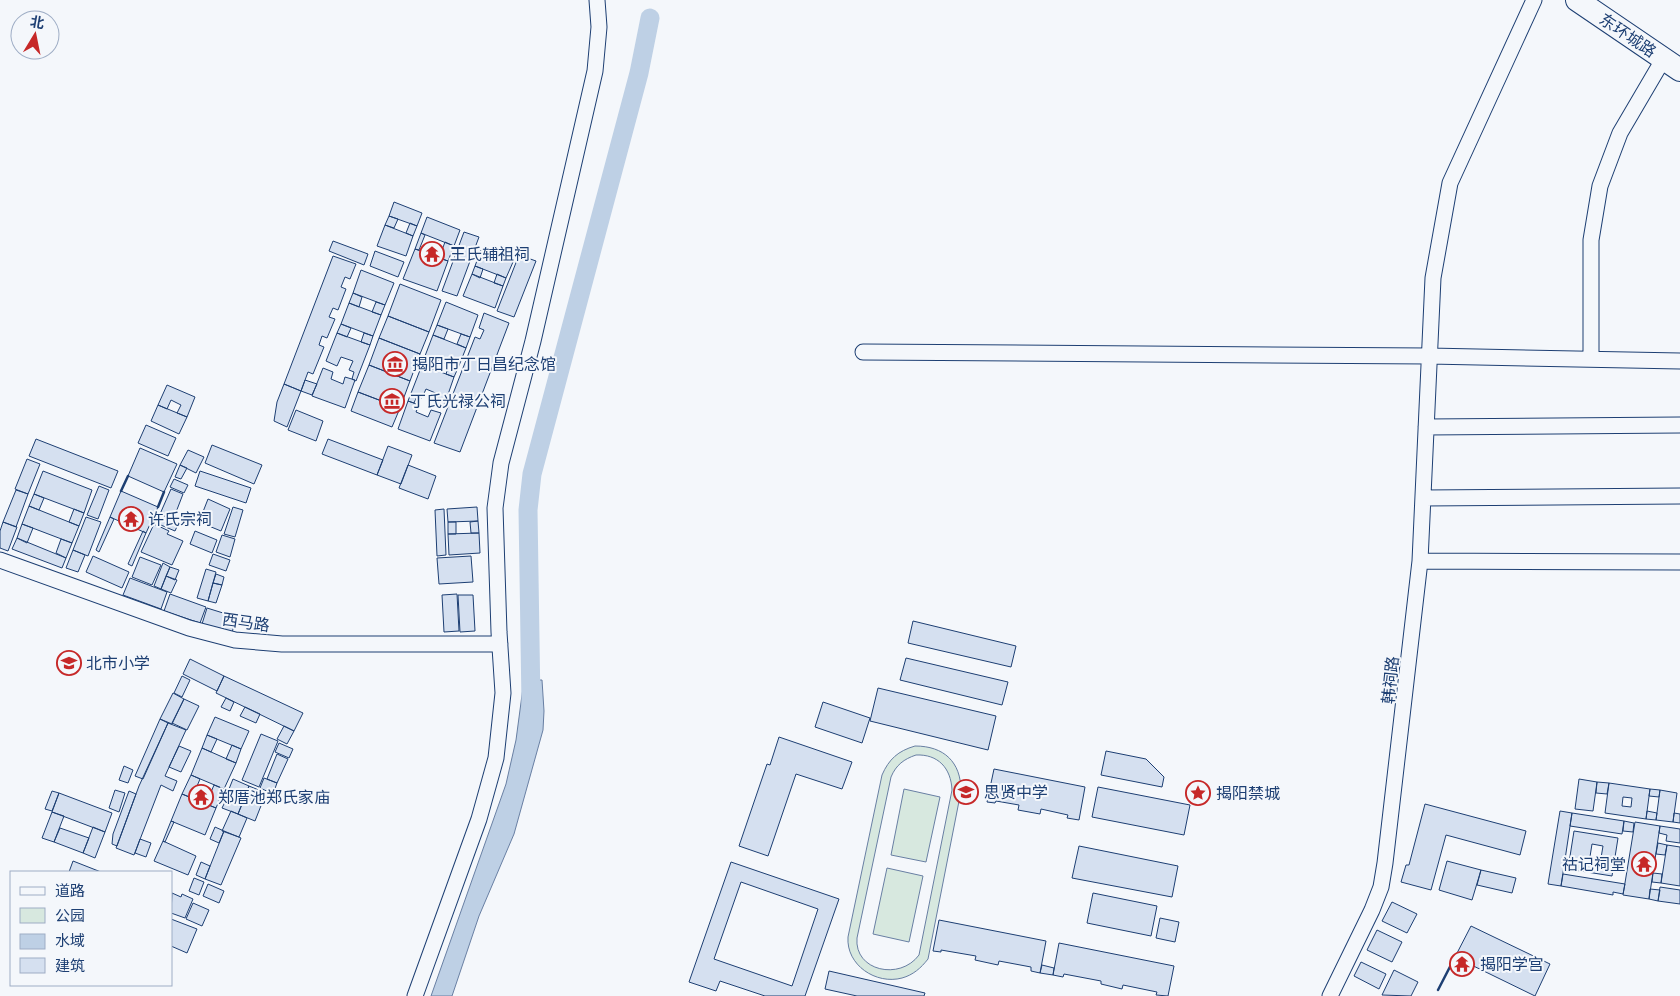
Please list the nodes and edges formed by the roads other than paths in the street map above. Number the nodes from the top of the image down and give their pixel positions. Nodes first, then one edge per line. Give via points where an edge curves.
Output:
1 (597, 0) edge
2 (1534, 0) edge
3 (1578, 0) edge
4 (1672, 64) edge
5 (863, 352) dead end
6 (1430, 356) junction
7 (1591, 359) junction
8 (1680, 361) edge
9 (1680, 425) edge
10 (1426, 427) junction
11 (1680, 496) edge
12 (1423, 498) junction
13 (0, 560) edge
14 (1420, 561) junction
15 (1680, 562) edge
16 (500, 644) junction
17 (415, 996) edge
18 (1330, 996) edge

1 - 16 street via 599,27 595,71 498,480 495,508
2 - 6 street, 韩祠路 via 1450,183 1433,278
3 - 4 main road, 东环城路
4 - 7 street via 1620,133 1600,186 1591,240
5 - 6 street
6 - 7 street
6 - 10 street, 韩祠路
7 - 8 street
9 - 10 street
10 - 12 street, 韩祠路
11 - 12 street
12 - 14 street, 韩祠路
13 - 16 street, 西马路 via 189,628 235,640 282,644
14 - 15 street
14 - 18 street, 韩祠路 via 1398,767 1381,887
16 - 17 street via 503,693 496,758 479,819

